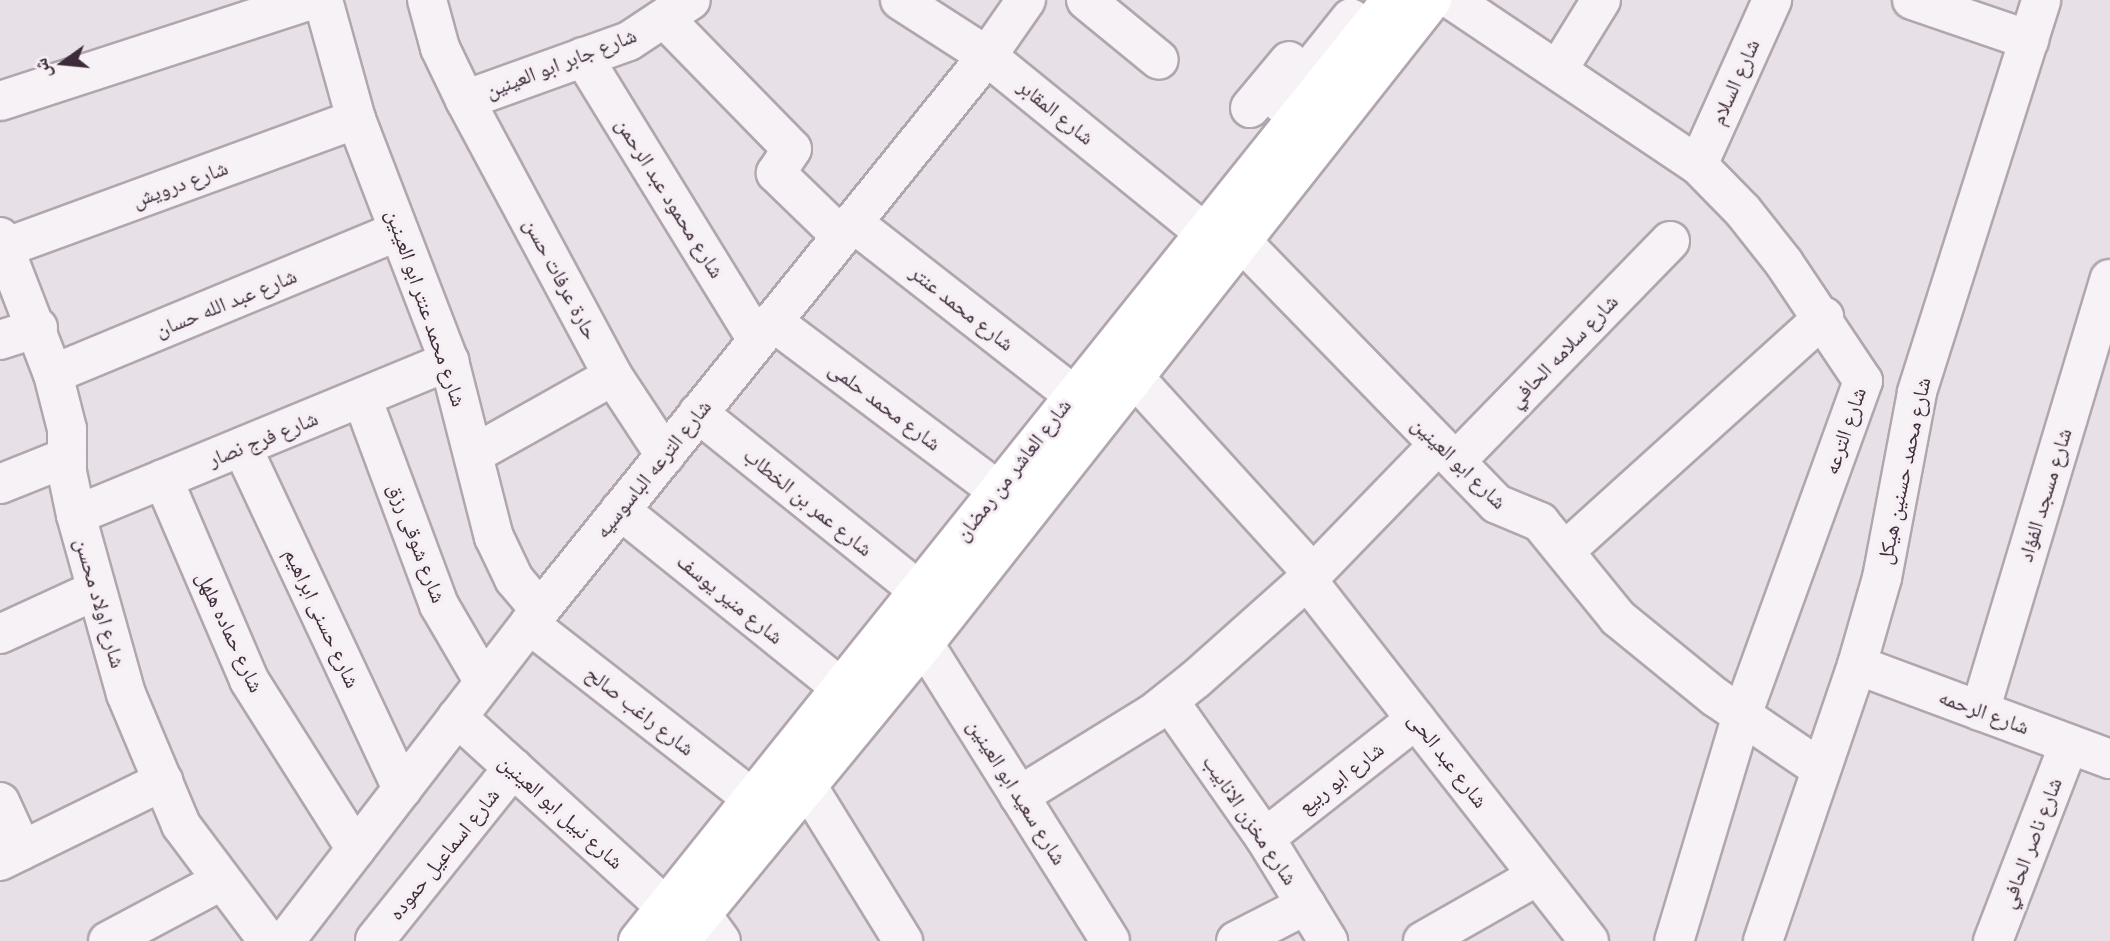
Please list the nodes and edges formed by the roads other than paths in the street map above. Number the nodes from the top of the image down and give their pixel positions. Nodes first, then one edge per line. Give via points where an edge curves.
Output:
1 (310, 0) edge
2 (323, 0) edge
3 (427, 0) edge
4 (900, 0) edge
5 (1026, 0) edge
6 (1086, 0) edge
7 (1391, 0) edge
8 (1432, 0) edge
9 (1452, 0) edge
10 (1601, 0) edge
11 (1772, 0) edge
12 (1912, 0) edge
13 (2041, 0) edge
14 (678, 10) edge
15 (1342, 19) edge
16 (2029, 40) junction
17 (987, 56) junction
18 (583, 57) junction
19 (1159, 60) dead end
20 (1559, 68) junction
21 (465, 100) junction
22 (0, 101) edge
23 (356, 119) junction
24 (1698, 165) junction
25 (847, 229) junction
26 (399, 232) junction
27 (1223, 236) junction
28 (1670, 241) dead end
29 (2, 243) edge
30 (2110, 279) edge
31 (1824, 317) junction
32 (2104, 319) edge
33 (38, 328) junction
34 (765, 330) junction
35 (0, 340) edge
36 (449, 361) junction
37 (53, 374) junction
38 (614, 376) junction
39 (1134, 377) junction
40 (1072, 394) junction
41 (362, 398) junction
42 (698, 413) junction
43 (242, 447) junction
44 (1447, 453) junction
45 (474, 454) junction
46 (665, 454) junction
47 (65, 458) junction
48 (163, 479) junction
49 (0, 484) edge
50 (997, 490) junction
51 (620, 510) junction
52 (76, 515) junction
53 (1566, 550) junction
54 (1310, 577) junction
55 (96, 590) junction
56 (919, 591) junction
57 (534, 617) junction
58 (0, 634) edge
59 (924, 644) junction
60 (1857, 665) junction
61 (484, 682) junction
62 (841, 688) junction
63 (1169, 701) junction
64 (1980, 711) junction
65 (1742, 715) junction
66 (457, 717) junction
67 (1416, 719) junction
68 (2069, 744) junction
69 (2110, 759) edge
70 (513, 768) junction
71 (1821, 769) junction
72 (163, 781) junction
73 (806, 783) junction
74 (402, 789) junction
75 (1019, 796) junction
76 (752, 798) junction
77 (0, 802) edge
78 (1265, 838) junction
79 (355, 849) junction
80 (11, 856) edge
81 (1537, 876) junction
82 (221, 881) junction
83 (1306, 905) junction
84 (692, 926) edge
85 (375, 940) edge
86 (108, 941) edge
87 (268, 941) edge
88 (285, 941) edge
89 (638, 941) edge
90 (903, 941) edge
91 (1110, 941) edge
92 (1236, 941) edge
93 (1328, 941) edge
94 (1423, 941) edge
95 (1589, 941) edge
96 (1674, 941) edge
97 (1763, 941) edge
98 (1993, 941) edge

1 - 22 street
2 - 23 street, شارع محمد عنتر ابو العينين
3 - 21 street, حارة عرفات حسن via 439,48
4 - 17 street, شارع المقابر
5 - 17 street, شارع الترعه الباسوسيه
6 - 19 street
7 - 15 main road, شارع العاشر من رمضان
8 - 27 main road, شارع العاشر من رمضان
9 - 20 street, شارع الترعه
10 - 20 street
11 - 24 street, شارع السلام
12 - 16 street
13 - 16 street, شارع محمد حسنين هيكل
14 - 18 street, شارع جابر ابو العينين via 629,41
14 - 25 street, شارع محمد عنتر via 792,149 776,173
15 - 27 main road, شارع العاشر من رمضان via 1274,105
16 - 60 street, شارع محمد حسنين هيكل via 1917,392 1882,578
17 - 25 street, شارع الترعه الباسوسيه
17 - 27 street, شارع المقابر
18 - 21 street, شارع جابر ابو العينين
18 - 34 street, شارع محمود عبد الرحمن
20 - 24 street, شارع الترعه
21 - 38 street, حارة عرفات حسن
23 - 26 street, شارع محمد عنتر ابو العينين
23 - 29 street, شارع درويش
24 - 31 street, شارع الترعه via 1743,211
25 - 34 street, شارع الترعه الباسوسيه
25 - 40 street, شارع محمد عنتر
26 - 36 street, شارع محمد عنتر ابو العينين
26 - 37 street, شارع عبد الله حسان
27 - 39 main road, شارع العاشر من رمضان
27 - 40 main road, شارع العاشر من رمضان
27 - 44 street, شارع ابو العينين
28 - 44 street, شارع سلامه الحافي
29 - 33 street, شارع اولاد محسن
30 - 32 street, شارع مسجد الفؤاد
31 - 53 street
31 - 65 street, شارع الترعه via 1860,371 1862,389
32 - 64 street, شارع مسجد الفؤاد
33 - 35 street
33 - 37 street, شارع اولاد محسن
34 - 42 street, شارع الترعه الباسوسيه
34 - 50 street, شارع محمد حلمى
36 - 41 street, شارع فرج نصار
36 - 45 street, شارع محمد عنتر ابو العينين
37 - 47 street, شارع اولاد محسن via 67,429
38 - 45 street
38 - 46 street, حارة عرفات حسن
39 - 54 street, شارع عبد الحى
39 - 59 main road, شارع العاشر من رمضان
40 - 50 main road, شارع العاشر من رمضان
41 - 43 street, شارع فرج نصار
41 - 61 street, شارع شوقى رزق via 439,605
42 - 46 street, شارع الترعه الباسوسيه
42 - 56 street, شارع عمر بن الخطاب
43 - 48 street, شارع فرج نصار
43 - 74 street, شارع حسنى ابراهيم
44 - 53 street, شارع ابو العينين via 1502,509 1540,522
44 - 54 street
45 - 57 street, شارع محمد عنتر ابو العينين via 494,537
46 - 51 street, شارع الترعه الباسوسيه
47 - 49 street
47 - 52 street, شارع اولاد محسن
48 - 52 street, شارع فرج نصار
48 - 79 street, شارع حماده هلهل via 249,680
50 - 56 main road, شارع العاشر من رمضان
51 - 57 street, شارع الترعه الباسوسيه
51 - 62 street, شارع منير يوسف
52 - 55 street, شارع اولاد محسن
53 - 65 street, شارع ابو العينين via 1618,618
54 - 63 street
54 - 67 street, شارع عبد الحى
55 - 58 street
55 - 72 street, شارع اولاد محسن via 126,694
56 - 62 main road, شارع العاشر من رمضان
57 - 61 street, شارع الترعه الباسوسيه
57 - 76 street, شارع راغب صالح
59 - 73 main road, شارع العاشر من رمضان
59 - 75 street, شارع سعيد ابو العينين
60 - 64 street, شارع الرحمه
60 - 71 street, شارع محمد حسنين هيكل
61 - 66 street, شارع الترعه الباسوسيه
62 - 76 main road, شارع العاشر من رمضان
63 - 75 street
63 - 78 street, شارع مخزن الانابيب
64 - 68 street, شارع الرحمه
65 - 71 street, شارع ابو العينين
65 - 96 street, شارع الترعه
66 - 70 street, شارع نبيل ابو العينين
66 - 74 street, شارع الترعه الباسوسيه
67 - 78 street, شارع ابو ربيع
67 - 81 street, شارع عبد الحى
68 - 69 street, شارع الرحمه
68 - 98 street, شارع ناصر الحافي
70 - 84 street, شارع نبيل ابو العينين
70 - 85 street, شارع اسماعيل حموده
71 - 97 street, شارع محمد حسنين هيكل
72 - 80 street
72 - 82 street, شارع اولاد محسن via 181,825
73 - 84 main road, شارع العاشر من رمضان
73 - 90 street
74 - 79 street, شارع الترعه الباسوسيه
75 - 91 street, شارع سعيد ابو العينين
76 - 84 main road, شارع العاشر من رمضان
77 - 80 street
78 - 83 street, شارع مخزن الانابيب
79 - 88 street, شارع الترعه الباسوسيه
81 - 94 street
81 - 95 street, شارع عبد الحى
82 - 86 street
82 - 87 street, شارع اولاد محسن
83 - 92 street
83 - 93 street, شارع مخزن الانابيب
84 - 89 main road, شارع العاشر من رمضان

